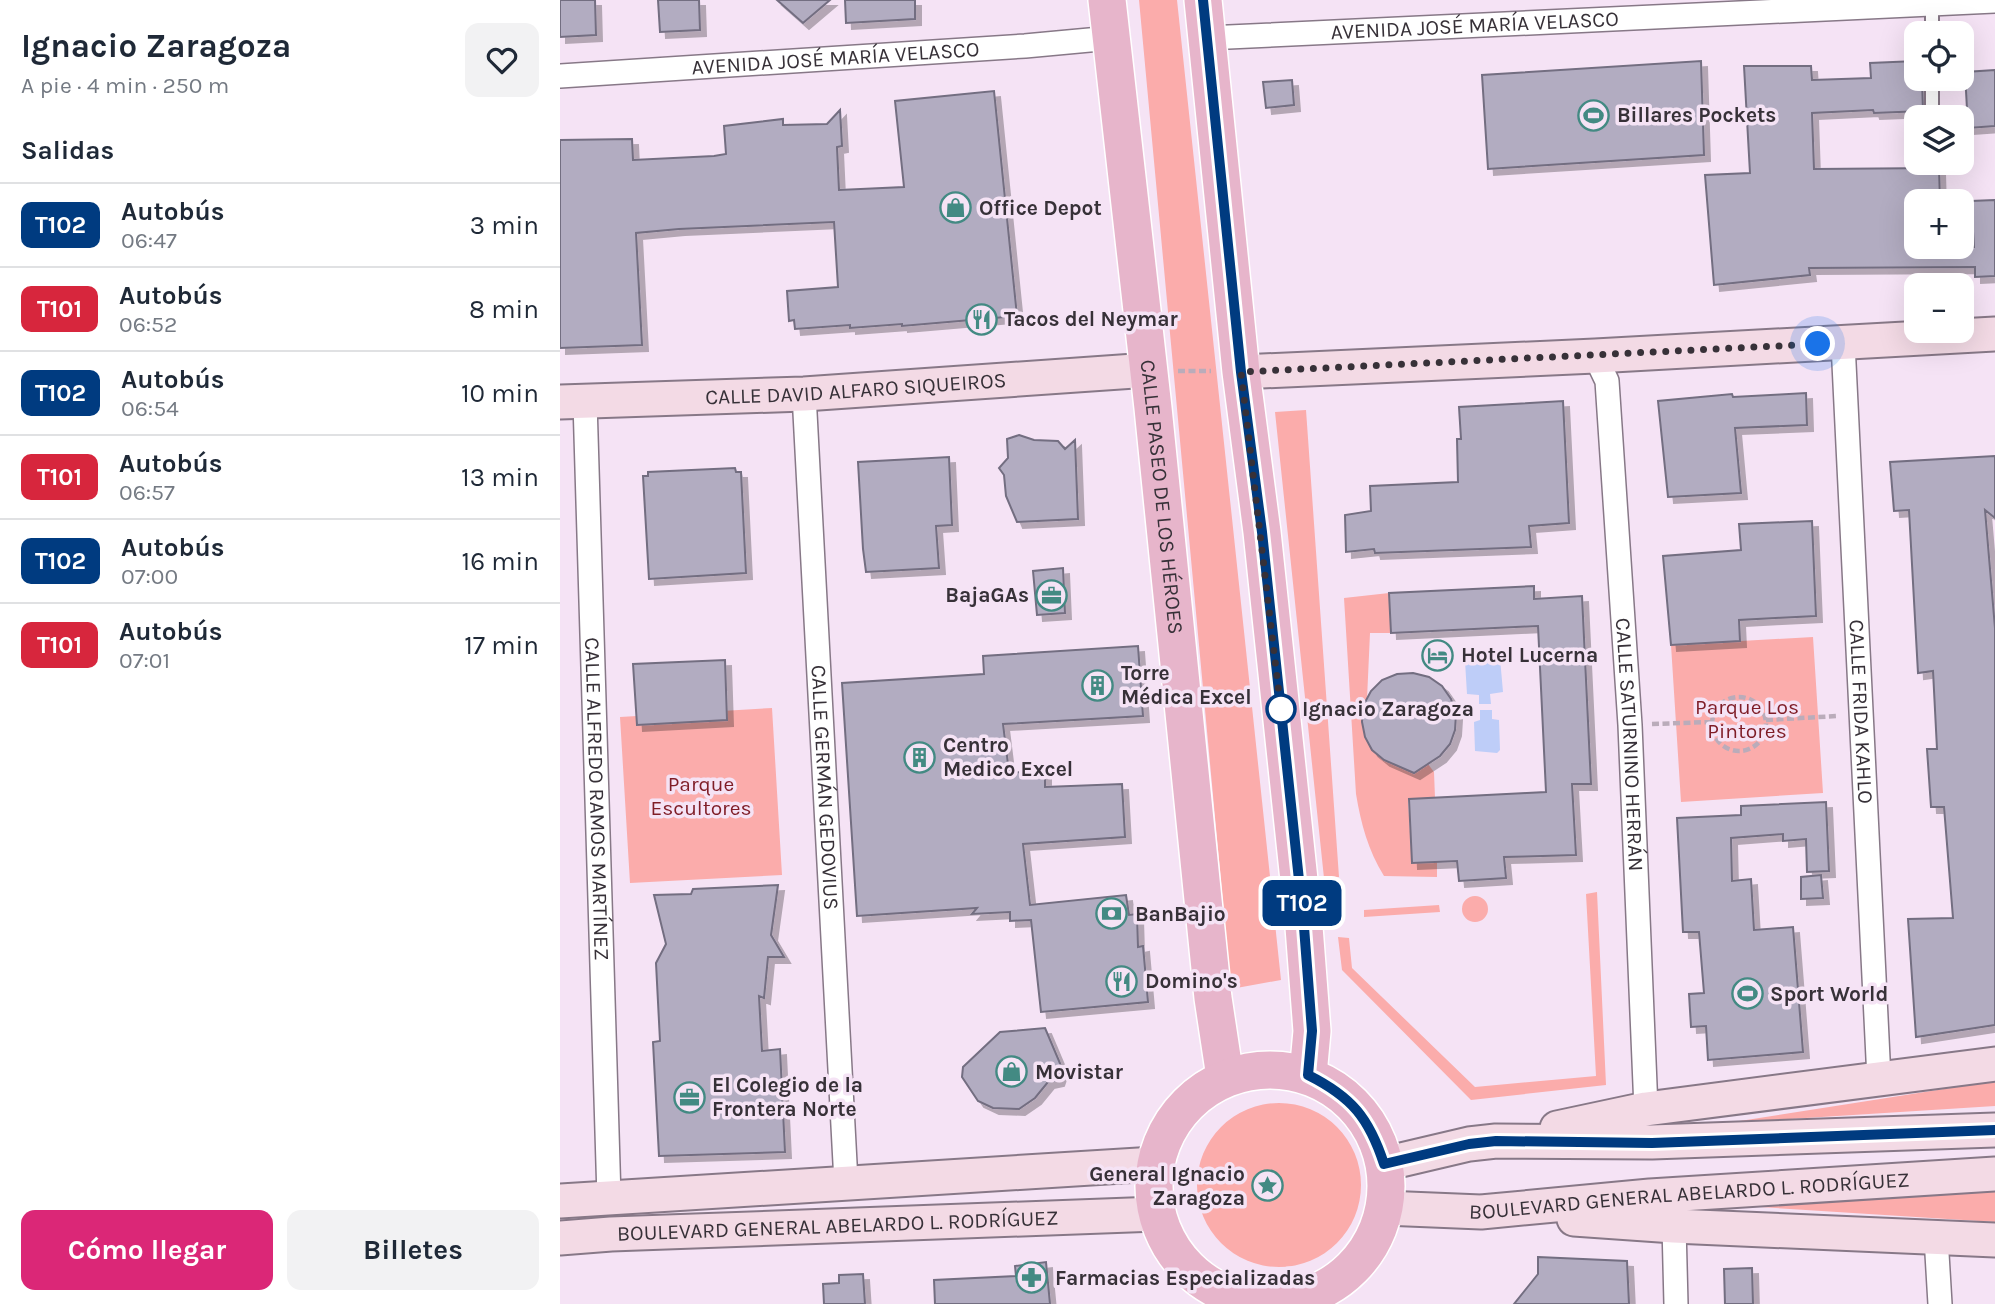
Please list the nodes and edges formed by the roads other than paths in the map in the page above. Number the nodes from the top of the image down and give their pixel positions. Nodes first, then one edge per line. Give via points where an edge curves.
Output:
1 (1107, 0) edge
2 (1203, 0) edge
3 (1995, 1) edge
4 (1932, 4) junction
5 (1932, 21) edge
6 (1111, 38) junction
7 (1207, 38) junction
8 (560, 76) edge
9 (1995, 334) edge
10 (1843, 343) junction
11 (1606, 364) junction
12 (1149, 370) junction
13 (1241, 372) junction
14 (804, 394) junction
15 (573, 402) edge
16 (1995, 1065) edge
17 (1308, 1075) junction
18 (1225, 1077) junction
19 (1879, 1079) junction
20 (1646, 1110) junction
21 (1995, 1130) edge
22 (1496, 1141) junction
23 (1155, 1164) junction
24 (1384, 1164) junction
25 (1995, 1174) edge
26 (846, 1182) junction
27 (609, 1198) junction
28 (560, 1200) edge
29 (1384, 1208) junction
30 (1481, 1212) junction
31 (1157, 1214) junction
32 (1674, 1226) junction
33 (1936, 1237) junction
34 (560, 1238) edge
35 (1995, 1240) edge
36 (1330, 1295) edge
37 (1240, 1301) edge
38 (1676, 1304) edge
39 (1940, 1304) edge

1 - 6 main road, CALLE PASEO DE LOS HÉROES
2 - 7 main road
3 - 4 street, AVENIDA JOSÉ MARÍA VELASCO
4 - 5 lane
4 - 7 street, AVENIDA JOSÉ MARÍA VELASCO
6 - 8 street, AVENIDA JOSÉ MARÍA VELASCO
6 - 12 main road, CALLE PASEO DE LOS HÉROES
7 - 13 main road
9 - 10 main road
10 - 11 main road
10 - 19 street, CALLE FRIDA KAHLO
11 - 13 main road
11 - 20 street, CALLE SATURNINO HERRÁN via 1630,725
12 - 14 main road, CALLE DAVID ALFARO SIQUEIROS
12 - 18 main road, CALLE PASEO DE LOS HÉROES
13 - 17 main road via 1304,927 1312,1031
14 - 15 main road, CALLE DAVID ALFARO SIQUEIROS
14 - 26 street, CALLE GERMÁN GEDOVIUS
15 - 27 street, CALLE ALFREDO RAMOS MARTÍNEZ
16 - 19 main road
17 - 18 main road via 1280,1069
17 - 24 main road via 1335,1089 1358,1109 1375,1135
18 - 23 main road via 1179,1112 1164,1136
19 - 20 main road
20 - 22 main road
21 - 22 main road via 1652,1143
22 - 24 main road
23 - 26 main road, BOULEVARD GENERAL ABELARDO L. RODRÍGUEZ
23 - 31 main road
24 - 29 main road
25 - 30 main road, BOULEVARD GENERAL ABELARDO L. RODRÍGUEZ
26 - 27 main road, BOULEVARD GENERAL ABELARDO L. RODRÍGUEZ
27 - 28 main road, BOULEVARD GENERAL ABELARDO L. RODRÍGUEZ
29 - 30 main road, BOULEVARD GENERAL ABELARDO L. RODRÍGUEZ
29 - 36 main road via 1365,1253
30 - 32 main road
31 - 34 main road, BOULEVARD GENERAL ABELARDO L. RODRÍGUEZ
31 - 37 main road via 1168,1242 1187,1267
32 - 33 main road
32 - 38 street
33 - 35 main road
33 - 39 street
36 - 37 main road

